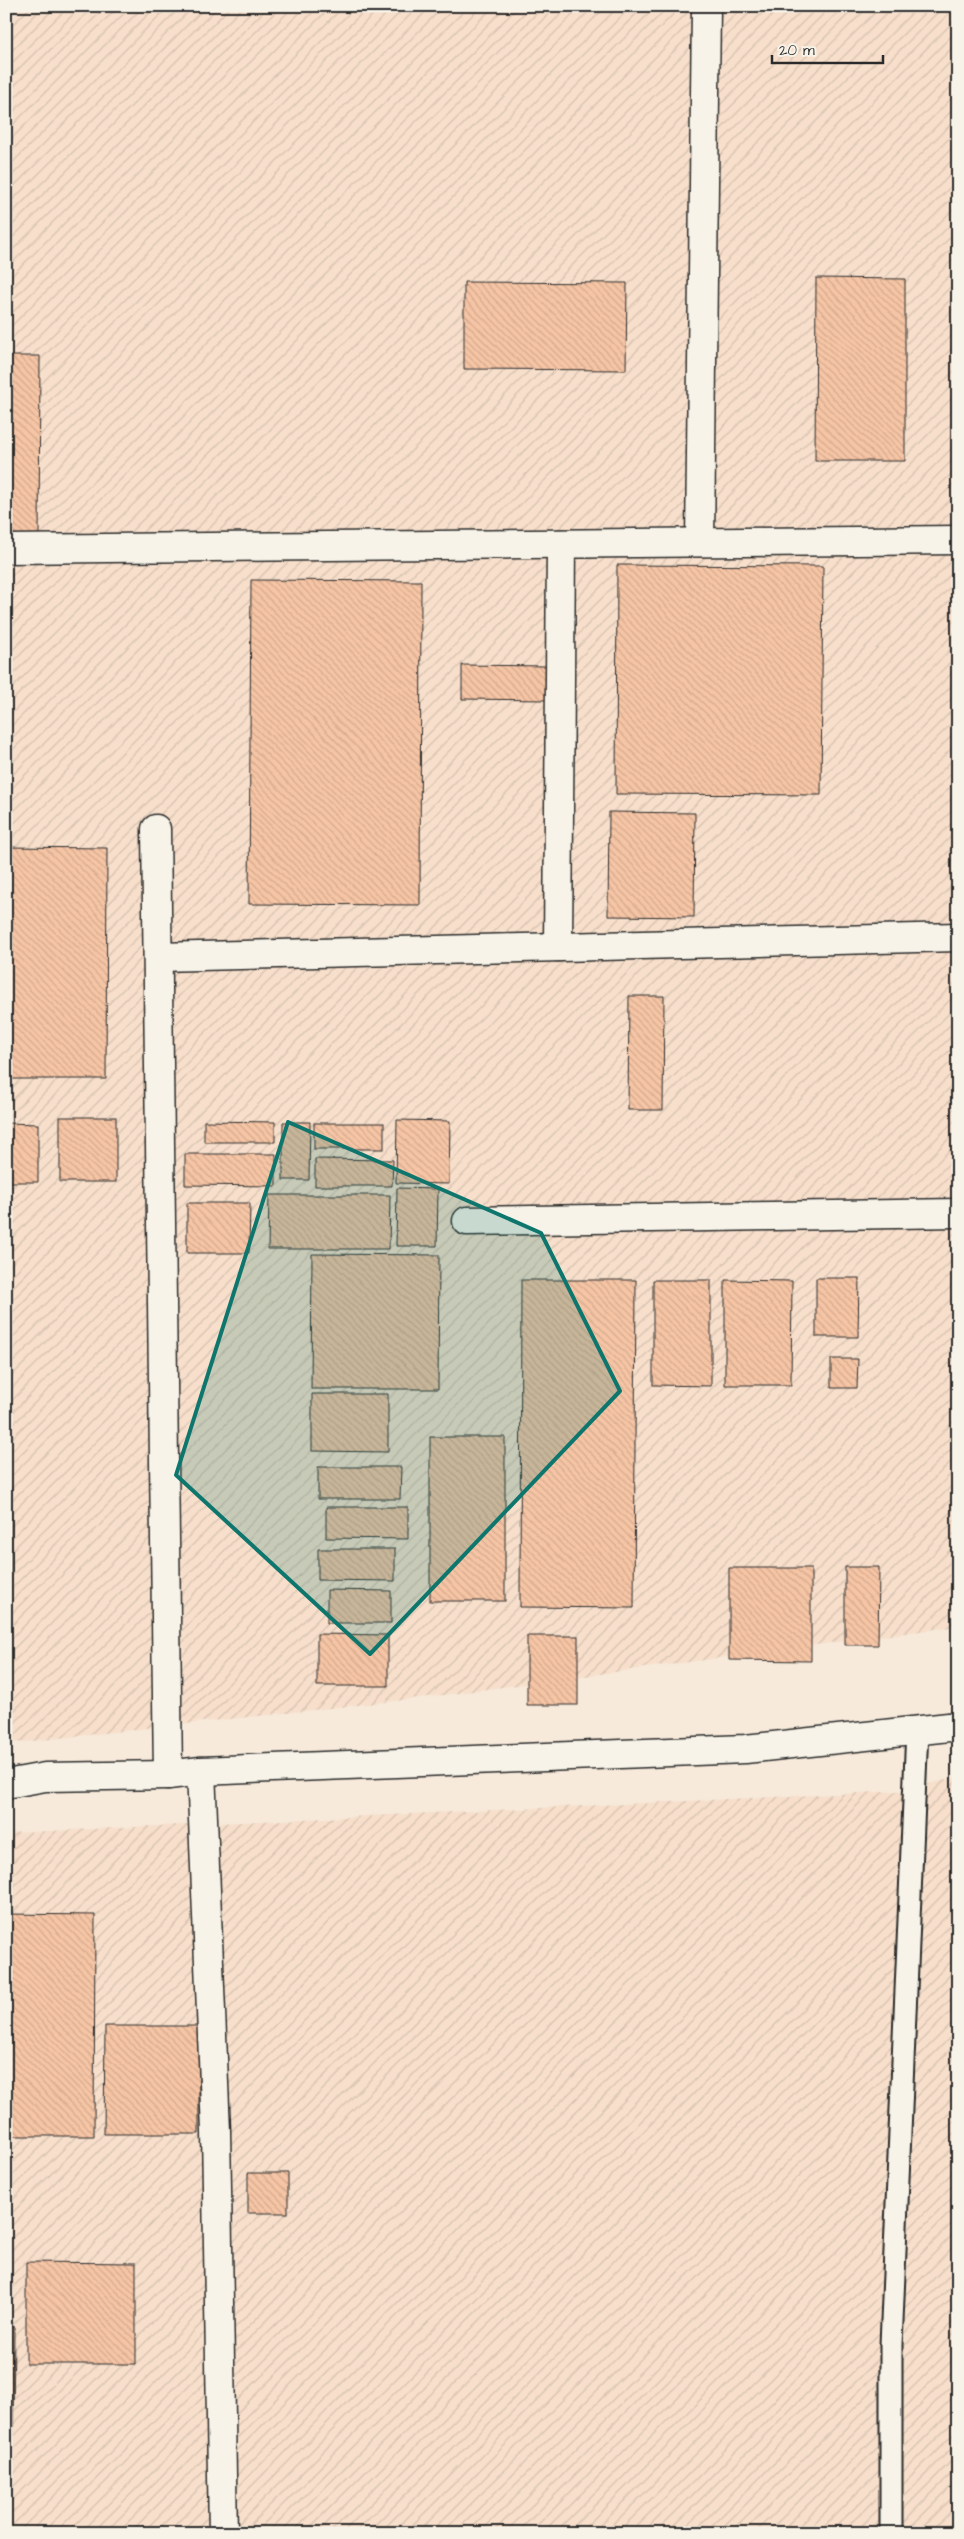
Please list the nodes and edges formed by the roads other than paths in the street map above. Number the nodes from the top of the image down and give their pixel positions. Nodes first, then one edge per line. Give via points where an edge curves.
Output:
1 (706, 6) edge
2 (958, 540) edge
3 (700, 542) junction
4 (561, 544) junction
5 (6, 549) edge
6 (156, 829) dead end
7 (958, 938) edge
8 (558, 947) junction
9 (158, 957) junction
10 (958, 1212) edge
11 (466, 1221) dead end
12 (958, 1726) edge
13 (917, 1730) junction
14 (201, 1771) junction
15 (168, 1775) junction
16 (6, 1784) edge
17 (223, 2533) edge
18 (891, 2533) edge

1 - 3 street
2 - 3 street
3 - 4 street
4 - 5 street
4 - 8 street
6 - 9 street
7 - 8 street
8 - 9 street
9 - 15 street
10 - 11 street
12 - 13 street
13 - 14 street via 745,1750
13 - 18 lane via 891,2345
14 - 15 street
14 - 17 street via 216,2131
15 - 16 street via 46,1777

